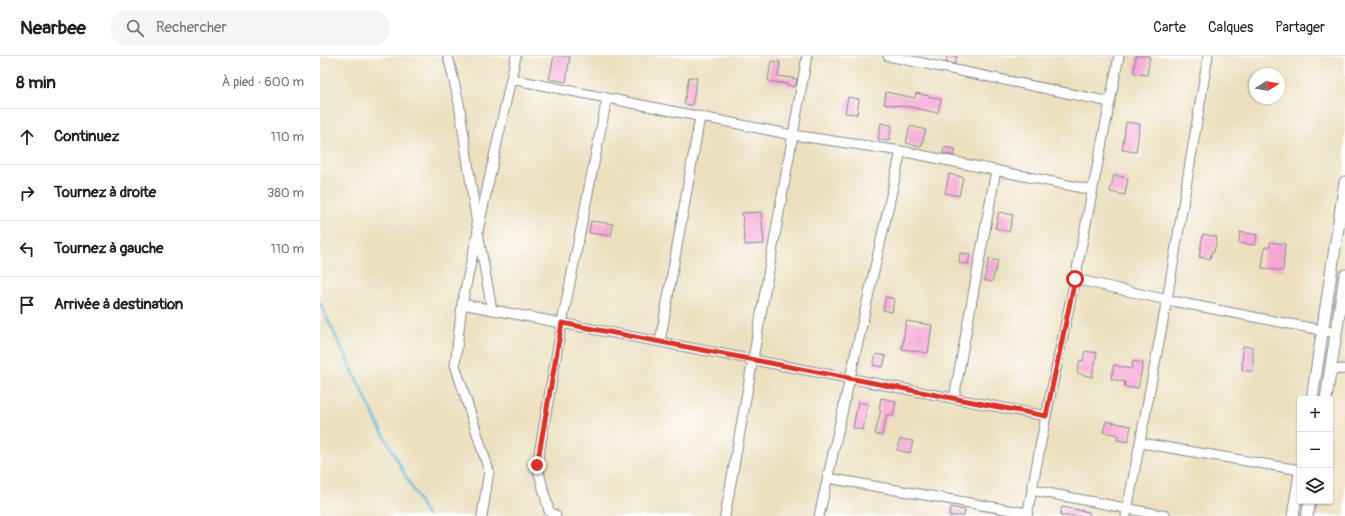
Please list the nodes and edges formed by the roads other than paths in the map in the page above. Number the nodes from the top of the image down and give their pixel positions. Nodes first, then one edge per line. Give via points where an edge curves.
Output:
1 (448, 56) edge
2 (516, 56) edge
3 (807, 56) edge
4 (888, 56) edge
5 (1119, 56) edge
6 (1208, 56) edge
7 (511, 79) junction
8 (607, 98) junction
9 (1110, 102) junction
10 (700, 117) junction
11 (793, 135) junction
12 (901, 151) junction
13 (996, 170) junction
14 (1345, 182) edge
15 (1092, 190) junction
16 (478, 232) junction
17 (1345, 275) edge
18 (1075, 279) junction
19 (1167, 300) junction
20 (462, 304) junction
21 (492, 310) junction
22 (562, 323) junction
23 (1322, 330) junction
24 (1336, 333) junction
25 (660, 342) junction
26 (753, 360) junction
27 (1330, 370) junction
28 (1345, 370) edge
29 (850, 379) junction
30 (1312, 396) edge
31 (1326, 396) edge
32 (954, 398) junction
33 (1046, 416) junction
34 (1141, 442) junction
35 (1297, 469) edge
36 (828, 478) junction
37 (1032, 490) junction
38 (1297, 492) edge
39 (1309, 504) edge
40 (1127, 513) edge
41 (1027, 515) edge
42 (482, 516) edge
43 (556, 516) edge
44 (725, 516) edge
45 (819, 516) edge
46 (1166, 516) edge
47 (1293, 516) edge
48 (1307, 516) edge

1 - 16 street via 459,103
2 - 7 street
3 - 11 street
4 - 9 street
5 - 9 street
6 - 19 street
7 - 8 street
7 - 16 street
8 - 10 street
8 - 22 street
9 - 15 street
10 - 11 street
10 - 25 street
11 - 12 street
11 - 26 street
12 - 13 street
12 - 29 street
13 - 15 street
13 - 32 street
14 - 23 main road
15 - 18 street
16 - 20 street
16 - 21 street
17 - 24 main road
18 - 19 street
18 - 33 street
19 - 23 street
19 - 34 street
20 - 21 street
20 - 42 street via 455,365 489,471
21 - 22 street
22 - 25 street
22 - 43 street via 537,465 549,511
23 - 24 street
23 - 30 main road
24 - 27 main road
25 - 26 street
26 - 29 street
26 - 44 street
27 - 28 street
27 - 31 main road
29 - 32 street
29 - 36 street
32 - 33 street
33 - 37 street
34 - 35 street
34 - 40 street
36 - 41 street
36 - 45 street
37 - 40 street
37 - 41 street
38 - 47 main road
39 - 48 main road
40 - 46 street

